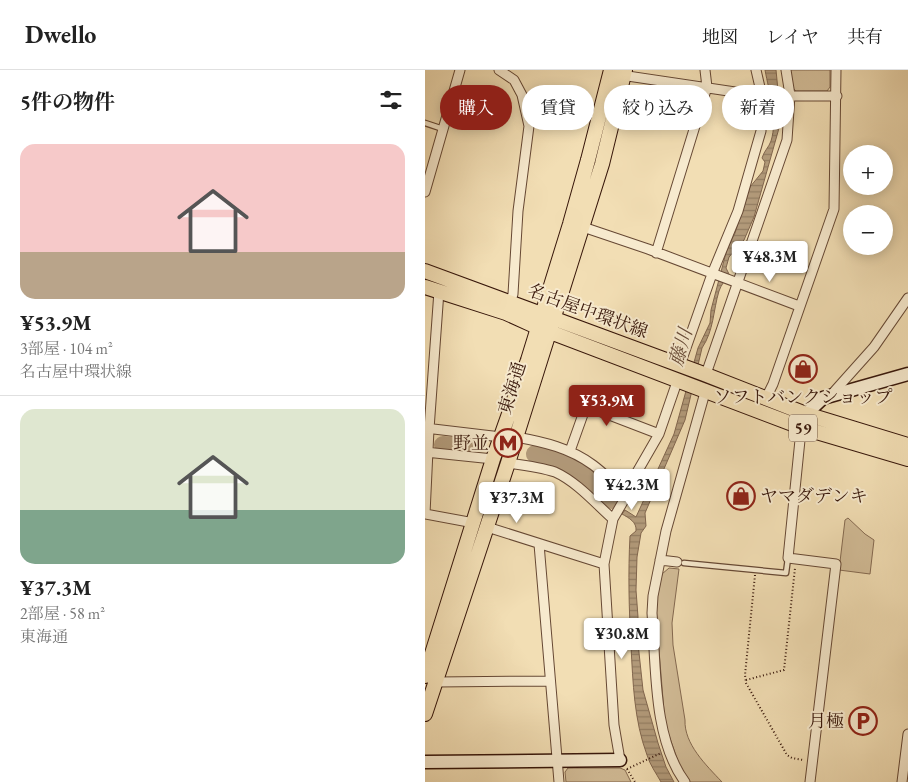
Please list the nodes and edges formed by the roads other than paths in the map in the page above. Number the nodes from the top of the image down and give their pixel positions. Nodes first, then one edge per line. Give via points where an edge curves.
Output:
1 (460, 70) edge
2 (499, 70) edge
3 (705, 70) edge
4 (756, 70) edge
5 (785, 70) edge
6 (836, 70) edge
7 (611, 71) edge
8 (625, 73) edge
9 (456, 85) edge
10 (695, 85) edge
11 (707, 85) edge
12 (761, 85) edge
13 (787, 85) edge
14 (794, 95) edge
15 (837, 96) junction
16 (425, 123) edge
17 (440, 128) edge
18 (443, 130) edge
19 (694, 130) edge
20 (761, 130) edge
21 (787, 130) edge
22 (425, 192) edge
23 (576, 225) junction
24 (656, 253) junction
25 (425, 271) edge
26 (714, 275) junction
27 (735, 283) junction
28 (432, 289) edge
29 (908, 298) edge
30 (799, 306) junction
31 (508, 308) junction
32 (545, 323) junction
33 (429, 358) edge
34 (682, 366) junction
35 (908, 374) edge
36 (680, 380) junction
37 (704, 381) junction
38 (832, 394) junction
39 (766, 398) junction
40 (805, 421) junction
41 (427, 428) edge
42 (659, 434) junction
43 (501, 437) junction
44 (516, 437) junction
45 (908, 445) edge
46 (570, 451) junction
47 (427, 452) edge
48 (493, 459) junction
49 (908, 459) edge
50 (508, 463) junction
51 (625, 493) junction
52 (425, 514) edge
53 (613, 519) junction
54 (480, 525) junction
55 (539, 544) junction
56 (788, 558) junction
57 (660, 560) junction
58 (681, 562) joint
59 (604, 564) junction
60 (430, 644) edge
61 (431, 679) edge
62 (550, 681) junction
63 (425, 714) edge
64 (908, 734) edge
65 (557, 760) junction
66 (425, 762) edge
67 (623, 764) joint
68 (559, 782) edge
69 (685, 782) edge
70 (810, 782) edge
71 (902, 782) edge

1 - 9 street
2 - 31 street via 514,80 522,95 529,126 513,294
3 - 11 street
4 - 12 street
5 - 13 street
6 - 15 street
7 - 8 street
7 - 23 main road, 東海通 via 588,160
8 - 10 street
8 - 23 main road, 東海通 via 602,164
14 - 15 street
15 - 30 street via 834,209
16 - 17 lane
18 - 22 street
19 - 24 street
20 - 26 street via 738,211
21 - 27 street via 787,140
23 - 24 street
23 - 32 main road, 東海通
24 - 26 street
25 - 31 main road, 名古屋中環状線 / 59
26 - 27 street
26 - 34 street
27 - 30 street
27 - 37 street
28 - 31 main road, 名古屋中環状線 / 59
28 - 33 street
29 - 38 street via 874,348
30 - 39 street
31 - 32 main road, 名古屋中環状線 / 59
32 - 34 main road, 名古屋中環状線 / 59
32 - 36 main road, 名古屋中環状線 / 59
32 - 43 main road, 東海通 via 527,360
32 - 44 main road, 東海通
33 - 41 street
34 - 37 main road, 名古屋中環状線 / 59
35 - 38 street
36 - 37 main road, 名古屋中環状線 / 59
36 - 42 street
37 - 39 main road, 名古屋中環状線 / 59
37 - 40 main road, 名古屋中環状線 / 59
37 - 57 street
38 - 40 street via 823,398
39 - 40 main road, 名古屋中環状線 / 59
40 - 45 main road, 名古屋中環状線 / 59
40 - 49 main road, 名古屋中環状線 / 59
40 - 56 street via 800,440
41 - 43 street
41 - 47 street
42 - 46 street via 586,406
42 - 51 street
43 - 48 main road, 東海通
44 - 46 street
44 - 50 main road, 東海通
46 - 51 street via 593,465
47 - 48 street
47 - 52 street
48 - 54 main road, 東海通
50 - 53 street via 554,472 576,486
50 - 54 main road, 東海通
51 - 53 street
52 - 54 street
53 - 59 street
54 - 55 street
54 - 60 main road, 東海通
54 - 61 main road, 東海通
55 - 59 street
55 - 62 street
56 - 58 lane via 786,573
56 - 70 street via 836,564
57 - 58 street
57 - 69 street via 652,613 660,721 668,750
59 - 67 street via 614,725
60 - 61 main road, 東海通
61 - 62 street
61 - 63 main road, 東海通
62 - 65 street
64 - 71 street
65 - 66 street
65 - 67 street
65 - 68 street

